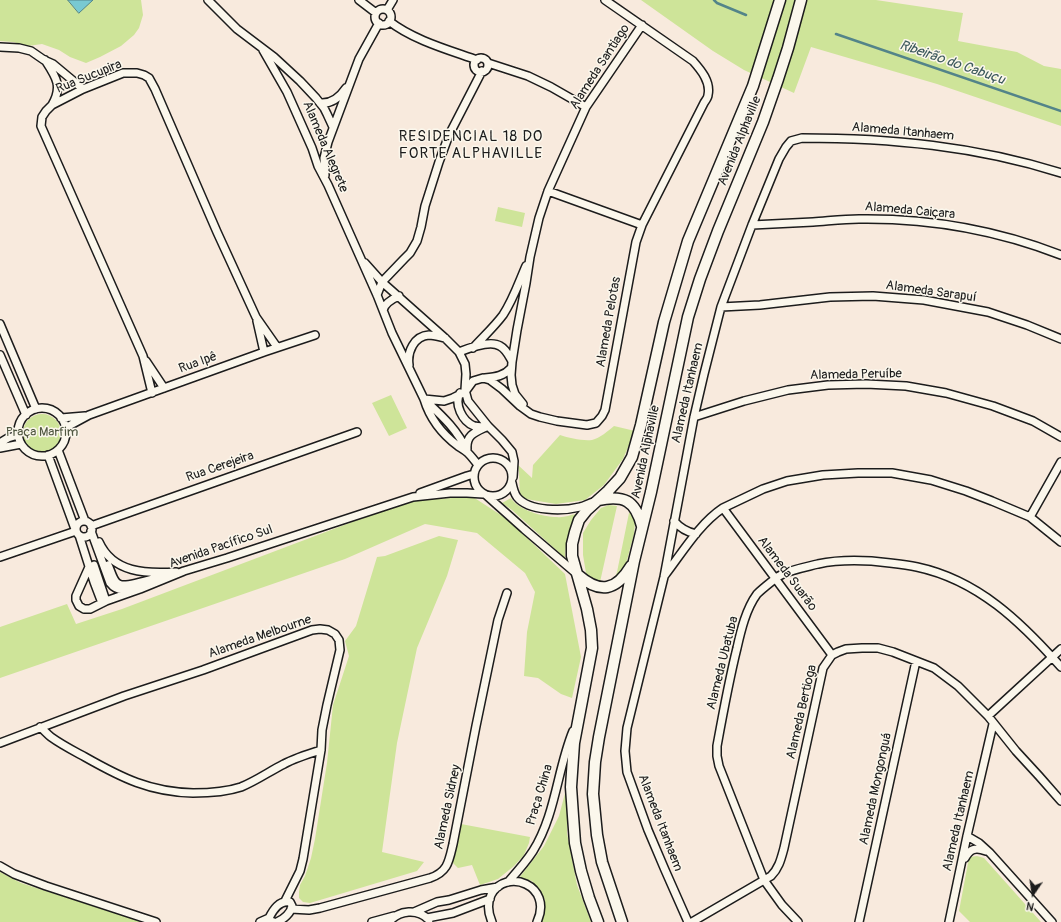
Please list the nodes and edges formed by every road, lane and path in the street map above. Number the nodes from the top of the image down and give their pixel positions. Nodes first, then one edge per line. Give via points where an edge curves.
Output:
1 (208, 0) edge
2 (359, 0) edge
3 (393, 0) edge
4 (605, 0) edge
5 (780, 0) edge
6 (801, 0) edge
7 (387, 10) junction
8 (376, 13) junction
9 (389, 21) junction
10 (379, 23) junction
11 (642, 25) junction
12 (0, 47) edge
13 (263, 50) junction
14 (44, 60) junction
15 (477, 60) junction
16 (488, 63) junction
17 (482, 71) junction
18 (300, 81) junction
19 (350, 84) junction
20 (83, 89) junction
21 (286, 89) junction
22 (320, 103) junction
23 (52, 105) junction
24 (586, 107) junction
25 (333, 128) junction
26 (312, 148) junction
27 (326, 150) junction
28 (1061, 173) edge
29 (328, 185) junction
30 (548, 191) junction
31 (642, 225) junction
32 (752, 225) junction
33 (1061, 255) edge
34 (360, 256) junction
35 (530, 257) junction
36 (382, 282) junction
37 (377, 295) junction
38 (399, 296) junction
39 (721, 307) junction
40 (383, 310) junction
41 (256, 317) junction
42 (0, 324) edge
43 (315, 335) dead end
44 (445, 338) junction
45 (1061, 339) edge
46 (277, 348) junction
47 (473, 348) junction
48 (264, 352) junction
49 (459, 352) junction
50 (0, 355) edge
51 (143, 356) junction
52 (512, 364) junction
53 (411, 372) junction
54 (483, 378) junction
55 (164, 388) junction
56 (463, 391) junction
57 (152, 393) junction
58 (424, 399) junction
59 (36, 409) junction
60 (532, 414) junction
61 (26, 415) junction
62 (90, 415) junction
63 (694, 417) junction
64 (61, 418) junction
65 (488, 426) junction
66 (65, 428) junction
67 (357, 432) dead end
68 (18, 435) junction
69 (1061, 437) edge
70 (0, 443) edge
71 (21, 444) junction
72 (0, 448) edge
73 (58, 450) junction
74 (468, 453) junction
75 (48, 455) junction
76 (1061, 462) edge
77 (478, 465) junction
78 (474, 474) junction
79 (512, 480) junction
80 (485, 495) junction
81 (413, 497) junction
82 (598, 500) junction
83 (723, 508) junction
84 (1030, 517) junction
85 (85, 521) junction
86 (674, 521) junction
87 (91, 528) junction
88 (643, 528) junction
89 (78, 533) junction
90 (696, 534) junction
91 (1061, 542) edge
92 (101, 546) junction
93 (0, 557) edge
94 (634, 561) junction
95 (89, 567) junction
96 (184, 571) junction
97 (578, 575) junction
98 (664, 577) junction
99 (775, 579) junction
100 (507, 593) dead end
101 (104, 602) junction
102 (1061, 649) edge
103 (832, 655) junction
104 (1052, 657) junction
105 (916, 661) junction
106 (1061, 667) edge
107 (581, 708) junction
108 (988, 716) junction
109 (993, 724) junction
110 (40, 727) junction
111 (0, 742) edge
112 (321, 750) junction
113 (1061, 801) edge
114 (967, 836) junction
115 (988, 852) junction
116 (962, 863) junction
117 (0, 866) edge
118 (764, 880) junction
119 (508, 882) junction
120 (498, 887) junction
121 (490, 899) junction
122 (285, 901) junction
123 (291, 909) junction
124 (414, 912) junction
125 (392, 919) edge
126 (271, 920) edge
127 (429, 920) edge
128 (951, 921) edge
129 (156, 922) edge
130 (260, 922) edge
131 (278, 922) edge
132 (372, 922) edge
133 (492, 922) edge
134 (537, 922) edge
135 (598, 922) edge
136 (622, 922) edge
137 (688, 922) edge
138 (692, 922) edge
139 (798, 922) edge
140 (858, 922) edge
141 (1052, 922) edge

1 - 13 street
2 - 8 street
3 - 7 street
4 - 11 street
5 - 82 main road, Avenida Alphaville via 753,86 688,241 664,322 632,457 620,478
6 - 88 main road, Avenida Alphaville via 776,86 718,231 688,317
7 - 8 street
7 - 9 street via 391,16
8 - 10 street via 376,20
9 - 10 street via 386,24
9 - 15 street via 424,41
10 - 19 street
11 - 24 street, Alameda Santiago
11 - 31 street, Alameda Pelotas via 693,61 706,78 708,87 704,104
12 - 14 street via 31,51
13 - 18 street
13 - 21 street, Alameda Alegrete
14 - 20 street via 49,61
14 - 23 street via 57,85 58,91
15 - 16 street via 482,58
15 - 17 street via 475,68
16 - 17 street
16 - 24 street via 528,76
17 - 36 street via 438,162 417,241 410,253
18 - 21 street
18 - 22 street
19 - 22 street via 337,98
19 - 25 street
20 - 23 street, Rua Sucupira
20 - 41 street, Rua Sucupira via 124,73 138,72 148,78 164,108
21 - 26 street, Alameda Alegrete
22 - 25 street
23 - 51 street, Rua Sucupira via 42,117 41,126
24 - 30 street, Alameda Santiago
25 - 27 street
26 - 27 street
26 - 29 street, Alameda Alegrete
27 - 29 street via 324,168
28 - 32 street, Alameda Itanhaem via 992,154 946,147 893,141 802,138 791,141 779,159
29 - 34 street, Alameda Alegrete
30 - 31 street
30 - 35 street, Alameda Santiago
31 - 60 street, Alameda Pelotas via 636,242 608,398 602,416 596,423 582,425
32 - 33 street, Alameda Caiçara via 859,219 904,220 984,232
32 - 39 street, Alameda Itanhaem
34 - 36 street, Alameda Alegrete
34 - 37 street, Alameda Alegrete
35 - 47 street, Alameda Santiago via 503,314
35 - 52 street, Alameda Santiago
36 - 37 street
36 - 38 street, Alameda Alegrete
37 - 40 street, Alameda Alegrete
38 - 40 street via 390,300
38 - 44 street, Alameda Alegrete
39 - 45 street, Alameda Sarapuí via 830,297 873,296 924,300 988,312
39 - 63 street, Alameda Itanhaem
40 - 53 street, Alameda Alegrete
41 - 46 street, Rua Sucupira
41 - 48 street, Rua Sucupira
42 - 59 street
43 - 46 street, Rua Ipê
44 - 49 street, Alameda Alegrete
44 - 53 street, Alameda Alegrete via 431,335 416,341 409,353
46 - 48 street, Rua Ipê
47 - 49 street
47 - 52 street via 489,344 500,345
48 - 55 street, Rua Ipê
49 - 56 street, Alameda Alegrete via 465,364
50 - 61 street
51 - 55 street, Rua Sucupira
51 - 57 street, Rua Sucupira
52 - 54 street via 500,376
52 - 60 street, Alameda Santiago via 513,390
53 - 58 street, Alameda Alegrete
54 - 56 street via 473,381
54 - 60 street, Alameda Pelotas via 493,382 515,403
55 - 57 street, Rua Ipê
56 - 58 street via 444,401
56 - 65 street
56 - 65 street, Alameda Alegrete via 457,402 465,418 475,426
57 - 62 street, Rua Ipê
58 - 74 street via 451,425
58 - 74 street, Alameda Alegrete via 430,416 440,430
59 - 61 street
59 - 64 street via 50,410
61 - 68 street via 20,424
62 - 64 street, Rua Ipê
62 - 66 street, Rua Ipê
63 - 69 street, Alameda Peruíbe via 788,390 828,385 906,386 946,393 993,406 1033,422
63 - 86 street, Alameda Itanhaem
64 - 66 street
65 - 74 street via 472,434 468,439
65 - 79 street via 512,452
66 - 73 street via 65,438
67 - 87 street, Rua Cerejeira
68 - 70 street
68 - 71 street
71 - 72 street
71 - 75 street via 30,453
73 - 75 street
73 - 85 street
74 - 77 street, Alameda Alegrete
75 - 89 street
76 - 84 street
77 - 78 street
77 - 79 street via 485,460 498,458 512,471
78 - 80 street via 476,487
78 - 81 street, Avenida Pacífico Sul
79 - 80 street via 509,489 499,496
79 - 82 street via 518,499 538,507 565,509 581,507
80 - 81 street, Avenida Pacífico Sul via 450,493
80 - 97 street
81 - 96 street, Avenida Pacífico Sul
82 - 88 main road via 617,498 630,503 639,515
82 - 97 main road, Avenida Alphaville via 579,520 575,532 572,556
83 - 84 street via 763,489 788,481 830,475 892,473 931,480 966,491
83 - 90 street
83 - 99 street, Alameda Suarão
84 - 91 street
85 - 87 street
85 - 89 street via 79,522 76,526
86 - 90 street via 684,530
86 - 98 street, Alameda Itanhaem
87 - 89 street via 88,535
87 - 92 street
87 - 96 street via 110,583 116,588 126,590
88 - 94 main road, Avenida Alphaville
89 - 93 street
89 - 95 street
89 - 101 street
90 - 98 street
92 - 96 street via 117,564 131,570 161,573
92 - 96 street via 118,584 126,585
94 - 97 main road via 622,580 614,586 603,588 592,585
94 - 136 main road, Avenida Alphaville via 595,762 597,835 602,862
95 - 101 street
95 - 101 street, Avenida Pacífico Sul via 76,600 84,609
96 - 101 street, Avenida Pacífico Sul
97 - 107 main road, Avenida Alphaville via 587,609 592,648
98 - 137 street, Alameda Itanhaem via 627,728 625,751 627,772 633,790 664,870
99 - 103 street, Alameda Suarão
99 - 104 street, Alameda Ubatuba via 795,569 848,561 874,561 939,573 986,596 1035,637
99 - 118 street, Alameda Ubatuba via 757,595 749,609 731,673 716,752 719,766
100 - 123 street, Alameda Sidney via 498,620 453,844 445,868 430,878 320,908
102 - 104 street
103 - 105 street, Alameda Bertioga via 846,649 878,648
103 - 118 street, Alameda Bertioga via 820,678 780,863 776,871
104 - 106 street, Alameda Ubatuba
104 - 108 street
105 - 108 street, Alameda Bertioga via 934,668 958,686
105 - 140 street, Alameda Mongonguá
107 - 119 street, Praça China via 567,746 550,813 542,833 528,859
107 - 135 main road via 572,765 575,843
108 - 109 street, Alameda Bertioga
109 - 113 street, Alameda Bertioga
109 - 114 street, Alameda Itanhaem
110 - 111 street, Alameda Melbourne
110 - 112 street via 69,748 136,783 182,793 212,792 241,786 285,763
110 - 112 street, Alameda Melbourne via 320,628 335,634 340,645
112 - 122 street, Alameda Melbourne via 303,859
114 - 115 street
114 - 116 street, Alameda Itanhaem
115 - 116 street via 973,849
115 - 141 street
116 - 128 street, Alameda Itanhaem
117 - 129 street via 46,886
118 - 138 street, Alameda Bertioga
118 - 139 street, Alameda Ubatuba via 782,906
119 - 120 street, Praça China
119 - 134 street via 517,881 534,889 541,905
120 - 121 street, Praça China
120 - 124 street, Praça China via 438,902
121 - 127 street
121 - 133 street via 488,907
122 - 123 street via 290,902
122 - 126 street via 272,912
123 - 131 street
124 - 125 street, Praça China via 402,913
124 - 127 street
125 - 132 street, Praça China
126 - 130 street

